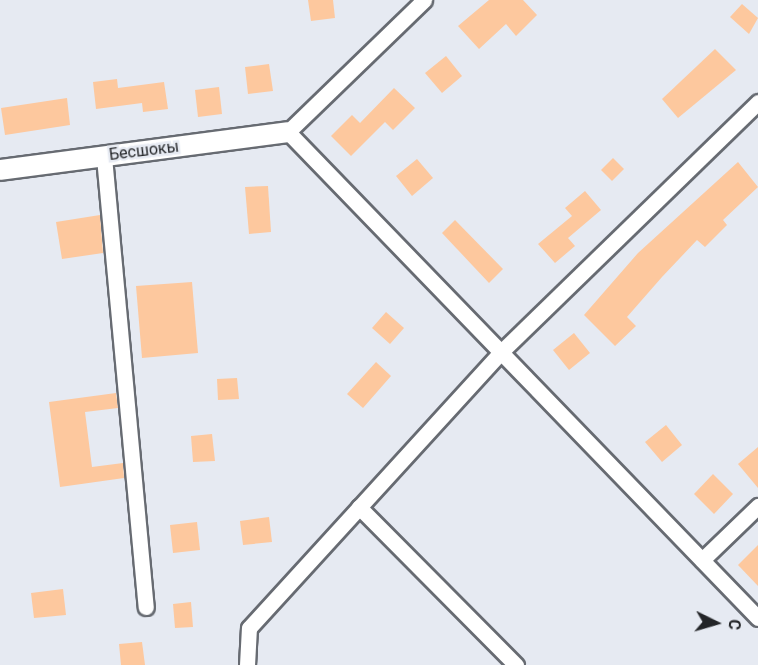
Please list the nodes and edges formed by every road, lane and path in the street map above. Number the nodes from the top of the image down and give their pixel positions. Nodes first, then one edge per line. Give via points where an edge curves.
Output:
1 (424, 0) edge
2 (758, 102) edge
3 (288, 132) junction
4 (104, 157) junction
5 (0, 170) edge
6 (500, 352) junction
7 (758, 506) edge
8 (359, 507) junction
9 (702, 560) junction
10 (146, 607) dead end
11 (758, 618) edge
12 (247, 665) edge
13 (516, 665) edge

1 - 3 street
2 - 6 street
3 - 4 street, Бесшокы
3 - 6 street
4 - 5 street, Бесшокы
4 - 10 street
6 - 8 street
6 - 9 street
7 - 9 street
8 - 12 street via 249,628
8 - 13 street
9 - 11 street

